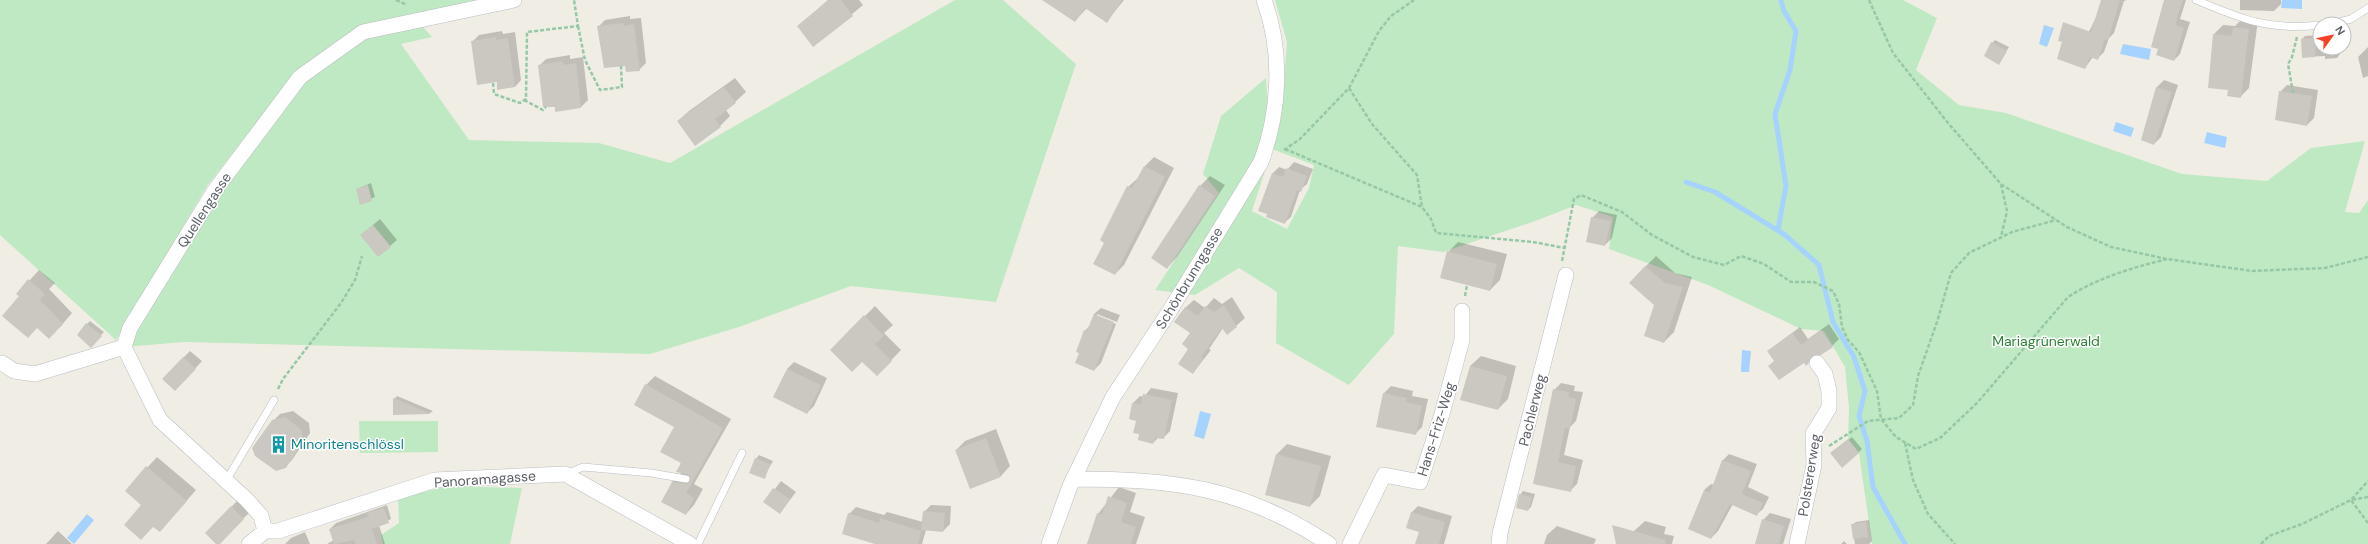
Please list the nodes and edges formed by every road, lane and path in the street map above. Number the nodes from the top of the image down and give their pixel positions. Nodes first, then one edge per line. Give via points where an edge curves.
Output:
1 (514, 0) edge
2 (574, 0) edge
3 (1264, 0) edge
4 (1414, 0) edge
5 (1869, 0) edge
6 (2196, 0) edge
7 (2368, 8) edge
8 (2352, 18) edge
9 (578, 26) junction
10 (2312, 26) edge
11 (2299, 27) junction
12 (621, 66) dead end
13 (493, 83) dead end
14 (1349, 88) junction
15 (2293, 94) dead end
16 (524, 100) junction
17 (546, 107) dead end
18 (1285, 149) junction
19 (1261, 162) junction
20 (2001, 184) junction
21 (1422, 207) junction
22 (2056, 220) junction
23 (2001, 238) junction
24 (1565, 248) junction
25 (362, 256) dead end
26 (2368, 257) edge
27 (2167, 259) junction
28 (1563, 272) joint
29 (1462, 311) dead end
30 (124, 347) junction
31 (2, 363) dead end
32 (1817, 363) dead end
33 (274, 400) joint
34 (1881, 419) junction
35 (1904, 442) junction
36 (742, 453) dead end
37 (1814, 456) junction
38 (565, 474) junction
39 (686, 479) dead end
40 (1073, 479) junction
41 (2368, 480) edge
42 (226, 481) junction
43 (2368, 497) edge
44 (2350, 500) junction
45 (2368, 523) edge
46 (265, 531) junction
47 (249, 544) edge
48 (690, 544) edge
49 (698, 544) edge
50 (1049, 544) edge
51 (1329, 544) edge
52 (1350, 544) edge
53 (1500, 544) edge
54 (1797, 544) edge
55 (1955, 544) edge
56 (2262, 544) edge

1 - 30 street, Quellengasse via 363,32 300,77 215,190 130,328
2 - 9 path
3 - 19 street, Schönbrunngasse via 1276,44 1276,85 1273,125
4 - 14 path via 1391,16 1379,31
5 - 20 path via 1892,53
6 - 11 lane via 2244,21
7 - 8 lane
9 - 12 path via 585,60 600,90 622,86
9 - 16 path via 527,32
10 - 11 lane
11 - 15 path via 2288,64
13 - 16 path via 494,94 520,103
14 - 18 path via 1300,139
14 - 21 path via 1372,124 1417,176
16 - 17 path via 543,110
18 - 19 path
18 - 21 path
19 - 40 street, Schönbrunngasse via 1169,312 1113,397
20 - 22 path
20 - 23 path via 2007,212
21 - 24 path via 1431,219 1436,233 1533,242
22 - 23 path via 2012,232
22 - 27 path via 2111,247
23 - 34 path via 1969,253 1951,273 1918,376 1913,405 1899,418
24 - 28 path
24 - 34 path via 1574,199 1581,196 1622,212 1652,235 1693,257 1724,265 1741,256 1764,264 1791,282 1814,282 1833,291 1839,304 1842,327 1848,340 1859,352 1877,391
25 - 33 path via 355,280 341,303 282,379
26 - 27 path via 2325,268 2252,271
27 - 35 path via 2124,270 2088,284 2068,297 1977,403 1940,438 1916,449
28 - 53 street, Pachlerweg via 1500,532
29 - 52 street, Hans-Friz-Weg via 1462,340 1420,482 1384,475
30 - 31 street via 34,374 14,371
30 - 42 street via 160,420
32 - 37 street, Polstererweg via 1825,374 1829,408 1813,434
33 - 42 lane
34 - 35 path via 1896,437
34 - 37 path via 1868,421
35 - 55 path via 1913,480 1928,514
36 - 49 lane
37 - 54 street, Polstererweg
38 - 39 lane via 583,467
38 - 46 street, Panoramagasse via 435,480 278,531
38 - 48 street
40 - 50 street, Schönbrunngasse
40 - 51 street via 1130,479 1203,488 1261,506 1298,523
41 - 44 path
42 - 46 street via 261,516
43 - 44 path
44 - 45 path
44 - 56 path via 2302,524 2269,536
46 - 47 street

